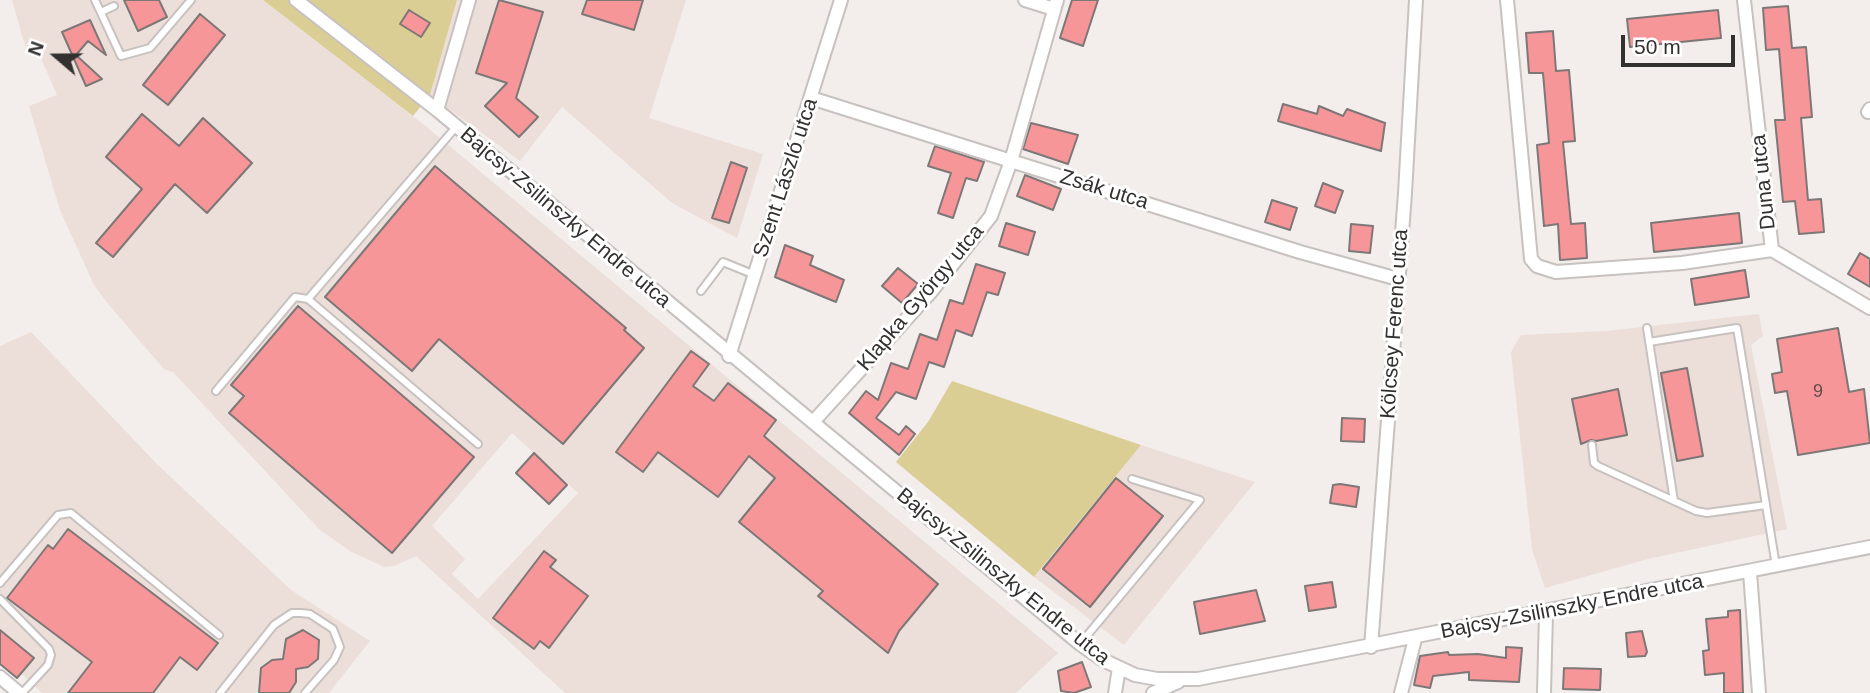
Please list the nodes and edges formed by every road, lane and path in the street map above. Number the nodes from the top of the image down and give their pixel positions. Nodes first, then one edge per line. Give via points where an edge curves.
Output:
1 (95, 0) edge
2 (191, 0) edge
3 (296, 0) edge
4 (469, 0) edge
5 (841, 0) edge
6 (1025, 0) edge
7 (1416, 0) edge
8 (1507, 0) edge
9 (1744, 0) edge
10 (1055, 4) edge
11 (114, 6) dead end
12 (101, 12) junction
13 (811, 98) junction
14 (437, 110) junction
15 (456, 127) junction
16 (1010, 161) junction
17 (1772, 250) junction
18 (755, 275) junction
19 (1398, 279) junction
20 (701, 291) dead end
21 (308, 299) junction
22 (1870, 308) edge
23 (1647, 328) dead end
24 (1649, 342) junction
25 (729, 356) junction
26 (216, 391) dead end
27 (813, 422) junction
28 (478, 444) dead end
29 (1592, 445) dead end
30 (1132, 479) dead end
31 (1674, 501) junction
32 (1766, 505) junction
33 (1870, 547) edge
34 (1776, 566) junction
35 (1750, 572) junction
36 (0, 583) edge
37 (0, 599) edge
38 (1546, 613) junction
39 (219, 635) dead end
40 (1415, 639) junction
41 (1080, 644) junction
42 (1371, 647) junction
43 (1119, 668) junction
44 (0, 677) edge
45 (1181, 680) junction
46 (20, 693) edge
47 (220, 693) edge
48 (305, 693) edge
49 (1115, 693) edge
50 (1153, 693) edge
51 (1401, 693) edge
52 (1544, 693) edge
53 (1759, 693) edge

1 - 12 lane
2 - 12 lane via 150,48 121,56
3 - 14 street, Bajcsy-Zsilinszky Endre utca
4 - 14 street
5 - 13 street, Szent László utca
6 - 10 street
7 - 19 street, Kölcsey Ferenc utca
8 - 17 street via 1531,258 1537,266 1556,272
9 - 17 street, Duna utca
10 - 16 street, Klapka György utca
11 - 12 lane
13 - 16 street, Zsák utca
13 - 18 street, Szent László utca
14 - 15 street, Bajcsy-Zsilinszky Endre utca
15 - 21 lane
15 - 25 street, Bajcsy-Zsilinszky Endre utca
16 - 19 street, Zsák utca
16 - 27 street, Klapka György utca via 991,216 930,293
17 - 22 street, Duna utca
18 - 20 lane via 723,262
18 - 25 street, Szent László utca
19 - 42 street, Kölcsey Ferenc utca
21 - 26 lane via 295,297
21 - 28 lane
23 - 24 lane
24 - 31 lane
24 - 32 lane via 1737,328
25 - 27 street, Bajcsy-Zsilinszky Endre utca
27 - 41 street, Bajcsy-Zsilinszky Endre utca
29 - 31 lane via 1598,467
30 - 41 lane via 1200,500
31 - 32 lane via 1707,513
32 - 34 lane
33 - 34 street, Bajcsy-Zsilinszky Endre utca
34 - 35 street, Bajcsy-Zsilinszky Endre utca
35 - 38 street, Bajcsy-Zsilinszky Endre utca
35 - 53 street
36 - 39 lane via 58,515 71,513
37 - 46 lane via 51,655 48,665
38 - 40 street, Bajcsy-Zsilinszky Endre utca
38 - 52 street
40 - 42 street, Bajcsy-Zsilinszky Endre utca
40 - 51 street
41 - 43 street, Bajcsy-Zsilinszky Endre utca
42 - 45 street, Bajcsy-Zsilinszky Endre utca
43 - 45 street, Bajcsy-Zsilinszky Endre utca via 1135,675
43 - 49 street
44 - 46 street
45 - 50 street
47 - 48 lane via 274,625 292,613 301,613 333,629 340,647

